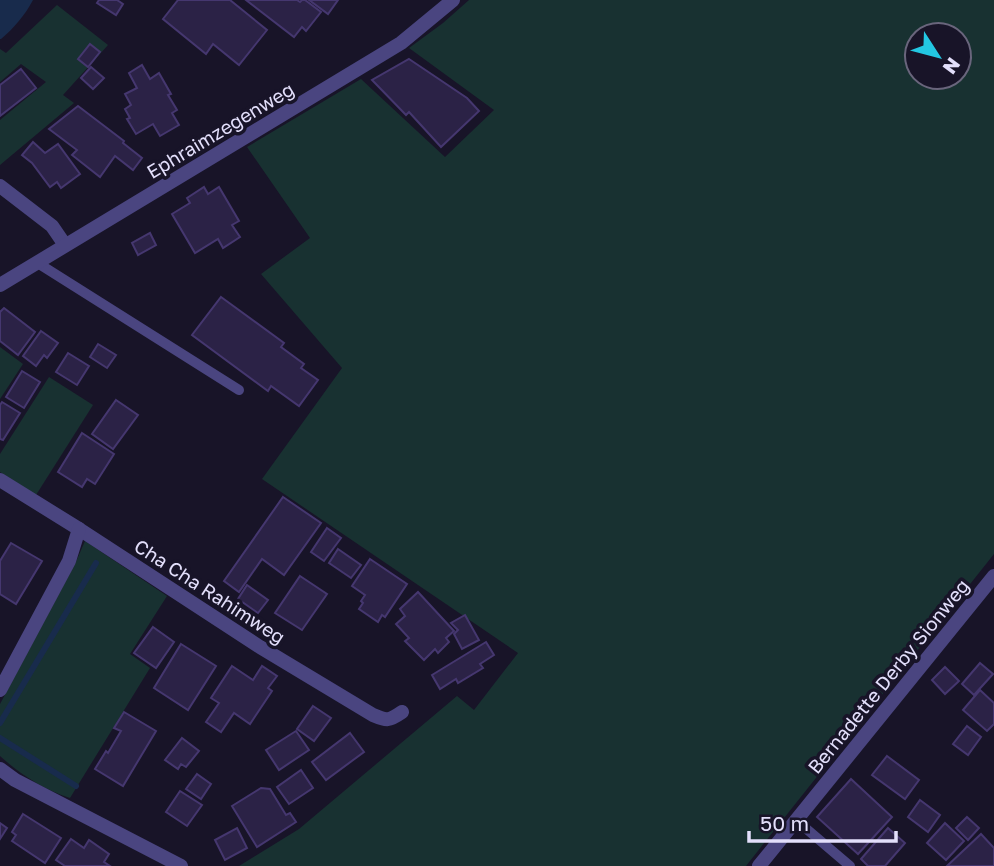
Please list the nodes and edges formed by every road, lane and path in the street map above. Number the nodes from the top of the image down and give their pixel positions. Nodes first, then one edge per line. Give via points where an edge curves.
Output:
1 (453, 0) edge
2 (0, 186) edge
3 (65, 245) junction
4 (36, 262) junction
5 (0, 285) edge
6 (239, 390) dead end
7 (0, 480) edge
8 (79, 529) junction
9 (994, 576) edge
10 (0, 690) edge
11 (402, 712) dead end
12 (0, 769) edge
13 (796, 820) junction
14 (181, 866) edge
15 (759, 866) edge
16 (850, 866) edge

1 - 3 street, Ephraimzegenweg via 390,50
2 - 3 street via 52,226
3 - 4 street, Ephraimzegenweg
4 - 5 street, Ephraimzegenweg
4 - 6 lane
7 - 8 street, Cha Cha Rahimweg
8 - 10 street via 69,561
8 - 11 street, Cha Cha Rahimweg via 373,715 391,720
9 - 13 street, Bernadette Derby Sionweg
12 - 14 street
13 - 15 street, Bernadette Derby Sionweg
13 - 16 lane

